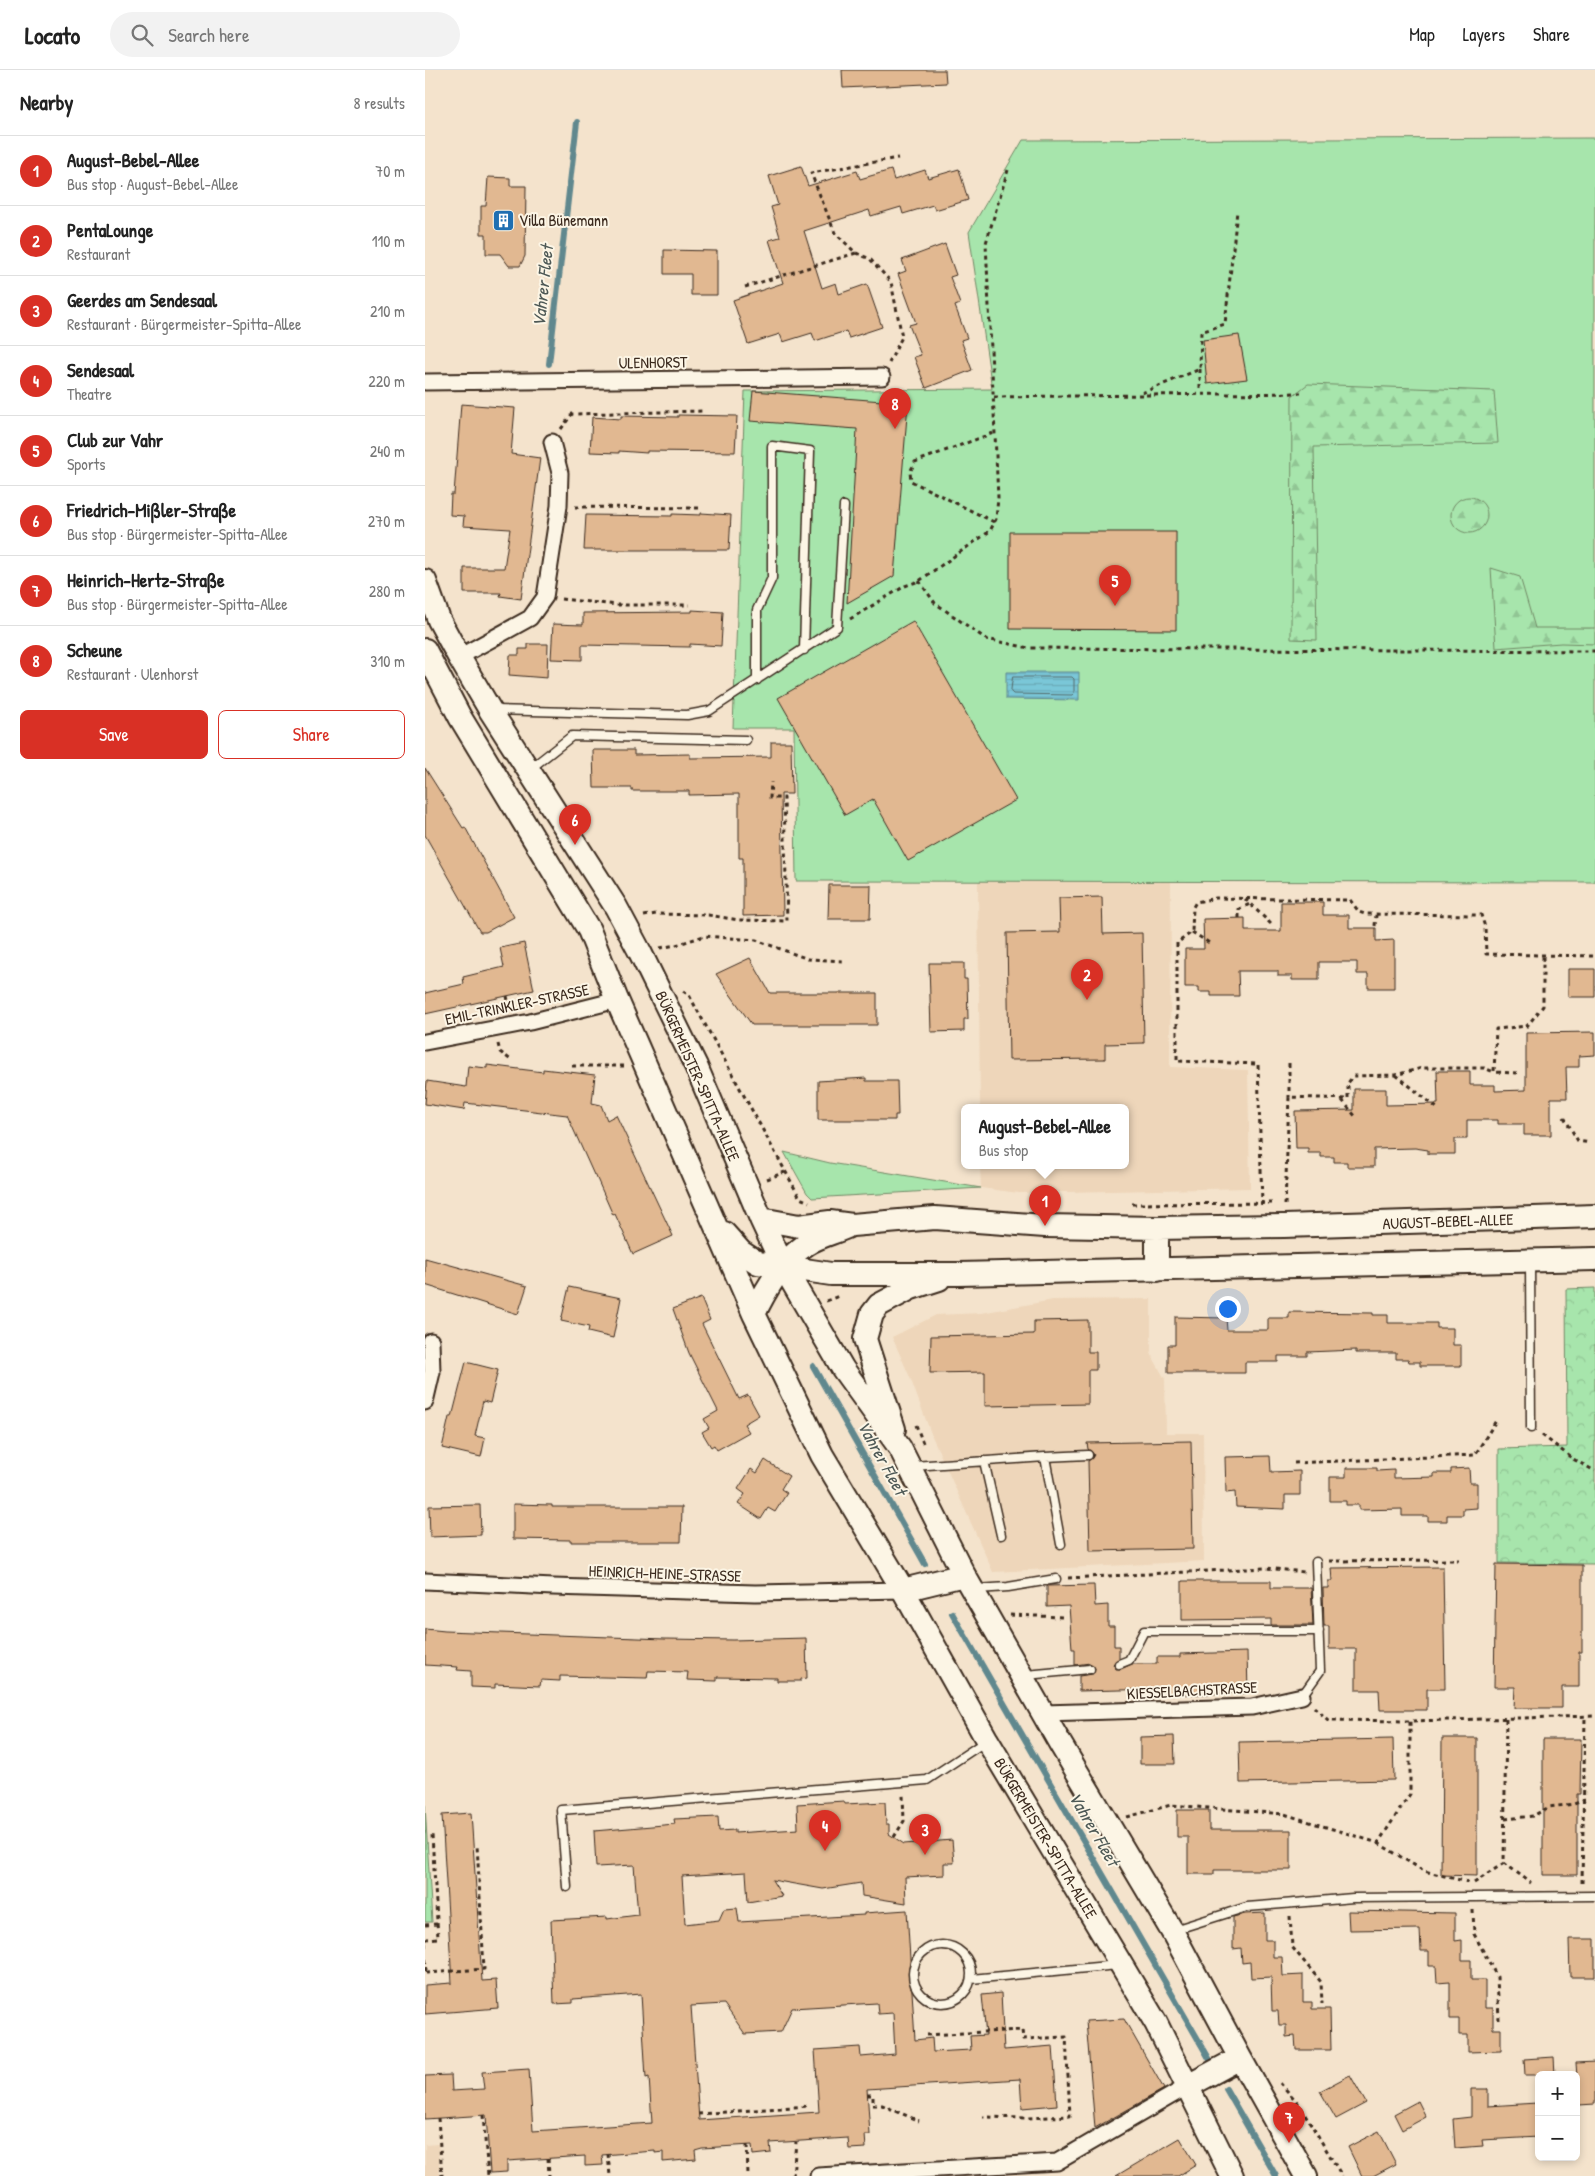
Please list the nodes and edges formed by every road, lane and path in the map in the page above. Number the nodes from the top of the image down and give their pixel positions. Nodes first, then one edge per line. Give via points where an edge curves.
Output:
1 (898, 158) dead end
2 (1008, 170) dead end
3 (1237, 211) dead end
4 (856, 253) junction
5 (745, 287) dead end
6 (1200, 369) junction
7 (882, 378) joint
8 (425, 382) edge
9 (1301, 392) dead end
10 (1200, 393) junction
11 (1139, 394) junction
12 (994, 397) junction
13 (705, 411) dead end
14 (996, 432) junction
15 (552, 442) joint
16 (559, 506) junction
17 (844, 506) dead end
18 (700, 508) dead end
19 (994, 522) junction
20 (425, 581) edge
21 (919, 581) junction
22 (545, 598) junction
23 (690, 605) dead end
24 (837, 627) junction
25 (425, 650) edge
26 (804, 650) junction
27 (1595, 651) edge
28 (459, 657) junction
29 (757, 680) junction
30 (490, 710) junction
31 (746, 740) dead end
32 (529, 771) junction
33 (771, 782) dead end
34 (1245, 898) junction
35 (1250, 904) junction
36 (1376, 915) junction
37 (1239, 918) dead end
38 (624, 921) junction
39 (1272, 925) dead end
40 (1375, 926) dead end
41 (1191, 932) junction
42 (1211, 944) dead end
43 (640, 952) junction
44 (1543, 955) junction
45 (1595, 956) edge
46 (845, 962) dead end
47 (682, 989) dead end
48 (617, 1000) junction
49 (425, 1042) edge
50 (644, 1061) junction
51 (1289, 1063) dead end
52 (572, 1066) dead end
53 (1494, 1072) junction
54 (1517, 1073) dead end
55 (1395, 1075) junction
56 (1289, 1097) junction
57 (1342, 1099) junction
58 (1437, 1108) dead end
59 (1357, 1117) dead end
60 (1564, 1117) dead end
61 (1590, 1143) dead end
62 (1033, 1202) dead end
63 (1053, 1203) dead end
64 (1261, 1203) junction
65 (1285, 1203) junction
66 (1295, 1203) dead end
67 (811, 1204) dead end
68 (1128, 1204) dead end
69 (1595, 1216) edge
70 (761, 1219) junction
71 (714, 1223) junction
72 (852, 1225) junction
73 (1262, 1226) junction
74 (1285, 1226) junction
75 (1157, 1228) junction
76 (1595, 1259) edge
77 (1530, 1261) junction
78 (783, 1266) junction
79 (1157, 1270) junction
80 (959, 1274) junction
81 (754, 1314) junction
82 (431, 1341) dead end
83 (428, 1371) edge
84 (425, 1402) edge
85 (1497, 1418) dead end
86 (1531, 1428) joint
87 (1088, 1455) dead end
88 (905, 1457) junction
89 (1045, 1457) junction
90 (984, 1461) junction
91 (1294, 1463) dead end
92 (1595, 1471) edge
93 (1001, 1535) dead end
94 (1061, 1544) dead end
95 (1459, 1560) dead end
96 (1316, 1562) joint
97 (1317, 1575) junction
98 (1056, 1579) joint
99 (425, 1581) edge
100 (968, 1582) junction
101 (903, 1590) junction
102 (1063, 1617) dead end
103 (990, 1620) junction
104 (1319, 1631) junction
105 (1119, 1664) dead end
106 (1090, 1669) dead end
107 (1021, 1676) junction
108 (1302, 1696) junction
109 (1043, 1713) junction
110 (1585, 1716) junction
111 (1595, 1716) edge
112 (1506, 1718) junction
113 (1411, 1721) junction
114 (987, 1740) junction
115 (902, 1782) junction
116 (1585, 1800) junction
117 (1505, 1819) junction
118 (1107, 1823) junction
119 (432, 1835) dead end
120 (894, 1837) dead end
121 (1378, 1844) junction
122 (477, 1845) dead end
123 (1504, 1862) junction
124 (1540, 1883) dead end
125 (1574, 1883) dead end
126 (567, 1887) dead end
127 (1595, 1896) edge
128 (1473, 1897) junction
129 (1289, 1903) junction
130 (437, 1924) junction
131 (425, 1925) edge
132 (1172, 1931) junction
133 (425, 1938) edge
134 (425, 1943) edge
135 (1122, 1965) junction
136 (426, 1972) edge
137 (971, 1979) junction
138 (1322, 2004) dead end
139 (1499, 2020) dead end
140 (927, 2035) dead end
141 (1225, 2066) junction
142 (1188, 2086) junction
143 (867, 2095) dead end
144 (808, 2106) dead end
145 (698, 2114) dead end
146 (483, 2115) dead end
147 (983, 2117) dead end
148 (438, 2118) dead end
149 (919, 2121) dead end
150 (796, 2142) dead end
151 (747, 2145) dead end
152 (609, 2154) dead end
153 (548, 2158) dead end
154 (442, 2176) edge
155 (488, 2176) edge
156 (549, 2176) edge
157 (610, 2176) edge
158 (748, 2176) edge
159 (793, 2176) edge
160 (818, 2176) edge
161 (1232, 2176) edge
162 (1307, 2176) edge

1 - 4 path via 811,172 835,233
2 - 12 path via 986,242
3 - 6 path via 1225,324 1201,332
4 - 5 path
4 - 7 path via 870,259 891,282 902,337
6 - 10 path
6 - 11 path
7 - 8 street, ULENHORST
9 - 10 path
10 - 11 path
11 - 12 path
12 - 14 path
13 - 15 path via 572,414
14 - 19 path via 998,498
14 - 19 path via 915,462 910,472 911,481
15 - 16 street via 560,473
16 - 18 path
16 - 22 street
17 - 24 lane
19 - 21 path via 989,531
20 - 28 main road, BÜRGERMEISTER-SPITTA-ALLEE via 439,620
21 - 24 path
21 - 27 path via 935,603 987,639 1029,648
22 - 23 path via 617,605
22 - 28 street via 530,618
24 - 26 lane
25 - 48 main road, BÜRGERMEISTER-SPITTA-ALLEE via 460,717 589,930
26 - 29 lane
26 - 29 lane via 810,451 772,446 772,578 757,610
28 - 30 main road, BÜRGERMEISTER-SPITTA-ALLEE
29 - 30 lane via 709,711 687,715
30 - 32 main road, BÜRGERMEISTER-SPITTA-ALLEE
31 - 32 lane via 572,736
32 - 38 main road, BÜRGERMEISTER-SPITTA-ALLEE
33 - 38 path via 770,798 785,798 787,921 656,914
34 - 35 path
34 - 36 path via 1350,900 1359,912
34 - 41 path via 1196,902
35 - 37 path via 1239,908
35 - 39 path
36 - 40 path
36 - 44 path via 1481,915 1486,954
38 - 43 main road, BÜRGERMEISTER-SPITTA-ALLEE
41 - 42 path
41 - 64 path via 1177,943 1177,1061 1258,1064
43 - 46 path via 704,936 756,940 808,959
43 - 70 main road, BÜRGERMEISTER-SPITTA-ALLEE via 696,1066
44 - 45 path
44 - 53 path via 1543,1006 1527,1026 1496,1029
47 - 67 path via 689,995 800,1198
48 - 49 street, EMIL-TRINKLER-STRASSE via 530,1022
48 - 50 main road, BÜRGERMEISTER-SPITTA-ALLEE
50 - 52 path via 625,1066
50 - 71 main road, BÜRGERMEISTER-SPITTA-ALLEE
51 - 56 path
53 - 54 path
53 - 55 path via 1484,1068 1422,1068
55 - 57 path via 1353,1076 1348,1083 1348,1099
55 - 58 path
56 - 57 path
56 - 65 path
57 - 59 path
60 - 61 path via 1578,1141
62 - 63 path
64 - 65 path
64 - 68 path
64 - 73 path
65 - 66 path
65 - 74 path
69 - 74 main road, AUGUST-BEBEL-ALLEE
70 - 72 main road, AUGUST-BEBEL-ALLEE via 799,1226 830,1222
70 - 78 main road, BÜRGERMEISTER-SPITTA-ALLEE
71 - 78 main road via 741,1252 759,1264
71 - 81 main road, BÜRGERMEISTER-SPITTA-ALLEE
72 - 75 main road, AUGUST-BEBEL-ALLEE via 935,1218 1045,1226
72 - 78 main road, AUGUST-BEBEL-ALLEE via 807,1244
73 - 74 main road, AUGUST-BEBEL-ALLEE
73 - 75 main road, AUGUST-BEBEL-ALLEE
75 - 79 main road
76 - 77 main road
77 - 79 main road
77 - 86 lane
78 - 80 main road via 831,1274
78 - 81 main road, AUGUST-BEBEL-ALLEE via 767,1286
78 - 88 main road, BÜRGERMEISTER-SPITTA-ALLEE via 843,1369
79 - 80 main road
80 - 88 main road via 911,1288 879,1305 872,1314 865,1339
81 - 101 main road, BÜRGERMEISTER-SPITTA-ALLEE via 822,1455
82 - 83 street
83 - 84 street
85 - 91 path via 1475,1455
86 - 92 path
87 - 89 lane
88 - 90 lane
88 - 100 main road, BÜRGERMEISTER-SPITTA-ALLEE
89 - 90 lane
89 - 94 lane
90 - 93 lane
95 - 96 path
96 - 97 lane
97 - 98 path via 1265,1568
97 - 104 lane
98 - 100 lane via 1008,1587
99 - 101 street, HEINRICH-HEINE-STRASSE via 755,1593
100 - 101 main road
100 - 103 main road, BÜRGERMEISTER-SPITTA-ALLEE
101 - 114 main road, BÜRGERMEISTER-SPITTA-ALLEE
102 - 103 path via 1007,1615
103 - 107 main road, BÜRGERMEISTER-SPITTA-ALLEE
104 - 105 lane via 1144,1631 1129,1660
104 - 108 lane via 1320,1671
106 - 107 lane
107 - 109 main road, BÜRGERMEISTER-SPITTA-ALLEE
108 - 109 street, KIESSELBACHSTRASSE via 1252,1707
108 - 113 path via 1328,1720
109 - 118 main road, BÜRGERMEISTER-SPITTA-ALLEE
110 - 111 path
110 - 112 path
110 - 116 path
112 - 113 path
112 - 117 path
113 - 121 path via 1411,1794
114 - 115 lane via 927,1780
114 - 135 main road, BÜRGERMEISTER-SPITTA-ALLEE
115 - 120 path via 904,1821
115 - 126 lane via 561,1810
116 - 117 path via 1549,1807 1533,1816
116 - 125 path via 1583,1883
117 - 123 path
118 - 121 path via 1171,1805 1284,1814
118 - 132 main road, BÜRGERMEISTER-SPITTA-ALLEE
119 - 130 path
121 - 123 path via 1424,1871 1473,1883
122 - 136 path via 484,1969
123 - 124 path via 1532,1883
127 - 128 lane
128 - 129 lane via 1353,1898
128 - 139 path via 1474,1934 1497,1977
129 - 132 lane via 1247,1907
129 - 138 path via 1292,1947 1321,1982
130 - 131 path
130 - 133 path via 438,1938
132 - 141 main road, BÜRGERMEISTER-SPITTA-ALLEE
134 - 136 path
135 - 137 lane
135 - 142 main road, BÜRGERMEISTER-SPITTA-ALLEE
137 - 137 lane via 971,1970 963,1952 945,1944 926,1949 914,1964 914,1983 919,1992 935,2002 944,2003 962,1996
140 - 147 path via 1022,2030 1023,2039 1066,2037 1070,2116
141 - 142 main road
141 - 162 main road, BÜRGERMEISTER-SPITTA-ALLEE
142 - 160 street via 1057,2162
142 - 161 main road, BÜRGERMEISTER-SPITTA-ALLEE
143 - 149 path via 873,2095 873,2105 882,2105
144 - 145 path
146 - 155 path
148 - 154 path
150 - 159 path
151 - 158 path
152 - 157 path
153 - 156 path

